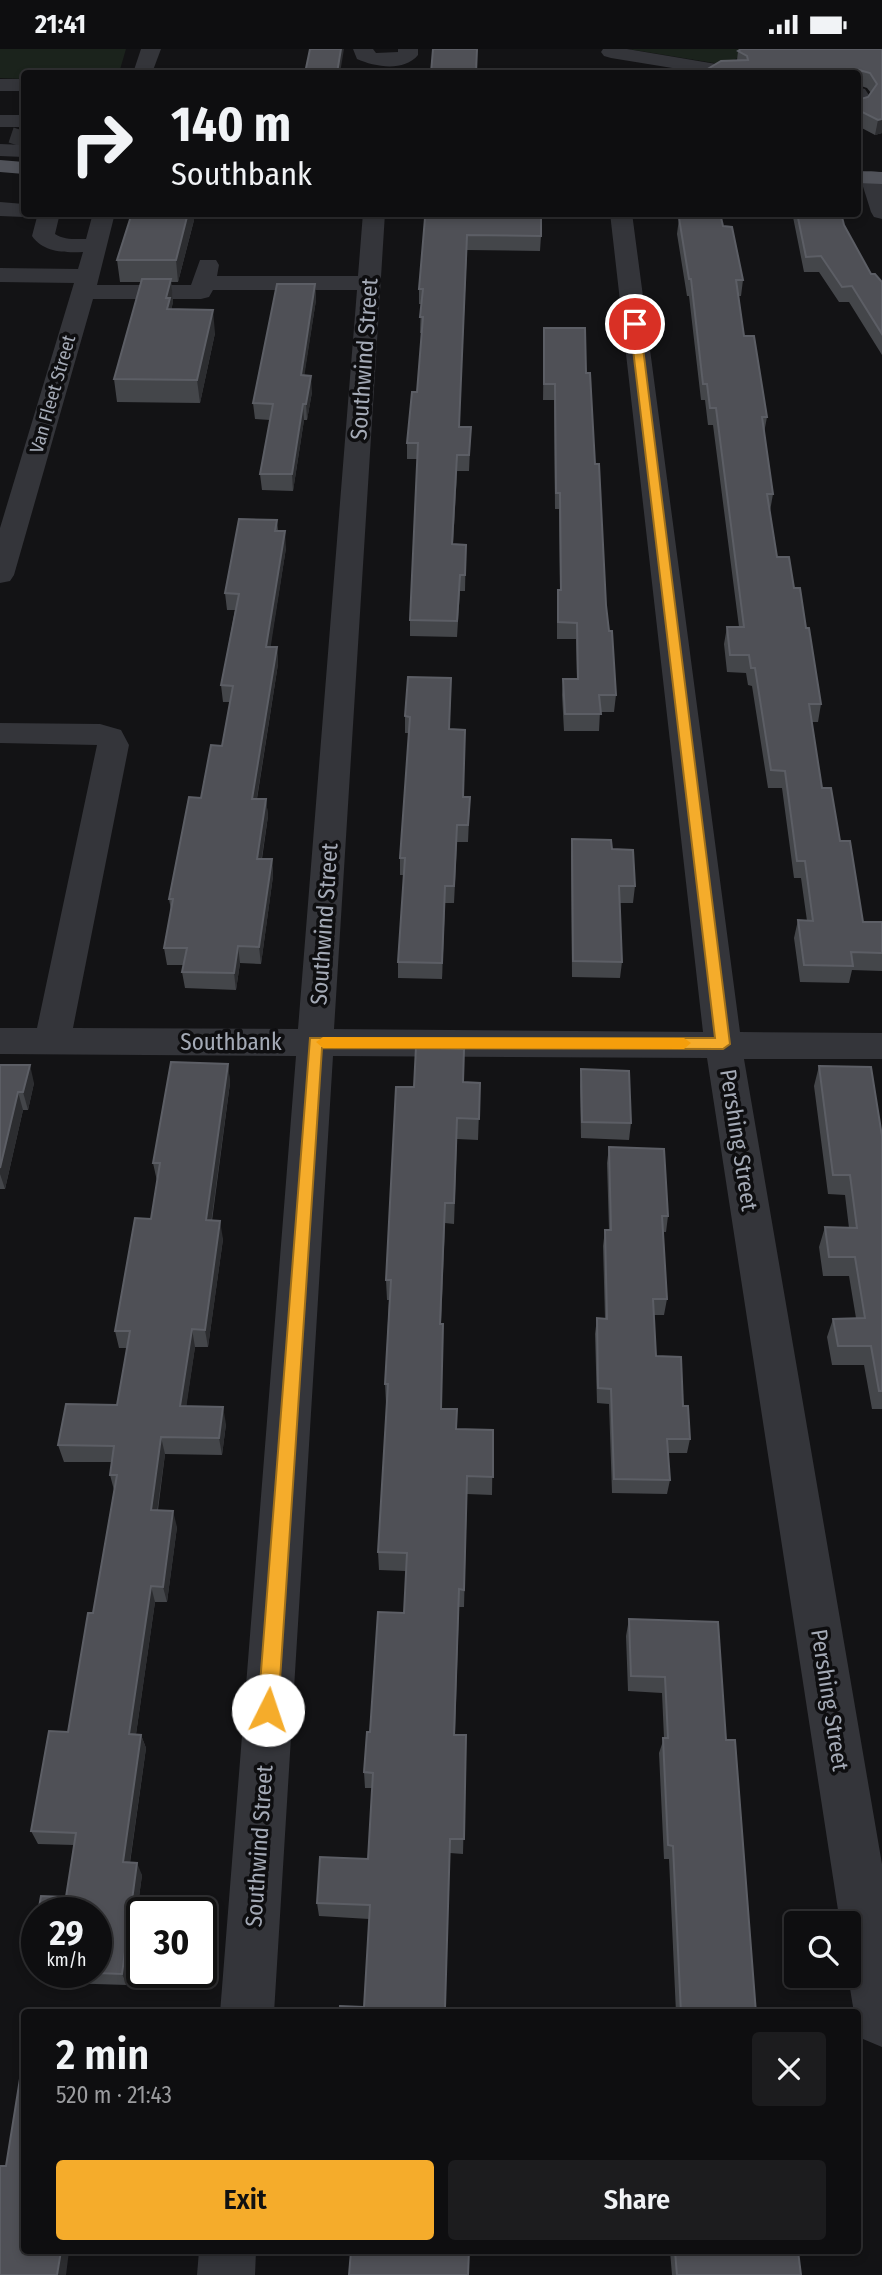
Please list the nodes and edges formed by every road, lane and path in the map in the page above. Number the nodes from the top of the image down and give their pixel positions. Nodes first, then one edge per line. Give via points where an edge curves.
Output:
1 (151, 49) edge
2 (363, 49) edge
3 (408, 49) edge
4 (612, 50) edge
5 (385, 67) edge
6 (144, 70) edge
7 (607, 70) edge
8 (718, 70) edge
9 (0, 85) edge
10 (21, 85) edge
11 (870, 177) edge
12 (0, 190) edge
13 (21, 191) edge
14 (875, 204) edge
15 (0, 209) edge
16 (21, 210) edge
17 (47, 217) edge
18 (103, 217) edge
19 (374, 217) edge
20 (621, 217) edge
21 (96, 245) junction
22 (0, 275) edge
23 (369, 283) junction
24 (82, 295) junction
25 (102, 316) dead end
26 (0, 575) edge
27 (0, 733) edge
28 (0, 1041) edge
29 (52, 1042) junction
30 (315, 1042) junction
31 (723, 1044) junction
32 (882, 1046) edge
33 (247, 2009) edge
34 (882, 2020) edge
35 (228, 2254) edge
36 (226, 2275) edge

1 - 6 street
2 - 5 street via 364,55
3 - 5 street via 408,55
4 - 7 street
4 - 8 street
9 - 10 street
11 - 14 street
12 - 13 main road
15 - 16 street
17 - 21 street via 43,236 49,243
18 - 21 street, Van Fleet Street
19 - 23 street, Southwind Street
20 - 31 street, Pershing Street
21 - 24 street, Van Fleet Street
22 - 24 street
23 - 24 street
23 - 30 street, Southwind Street
24 - 25 street
24 - 26 street, Van Fleet Street
27 - 29 street via 100,734 110,737 113,745
28 - 29 street, Southbank
29 - 30 street, Southbank
30 - 31 street, Southbank
30 - 33 street, Southwind Street
31 - 32 street, Southbank
31 - 34 street, Pershing Street
35 - 36 street

